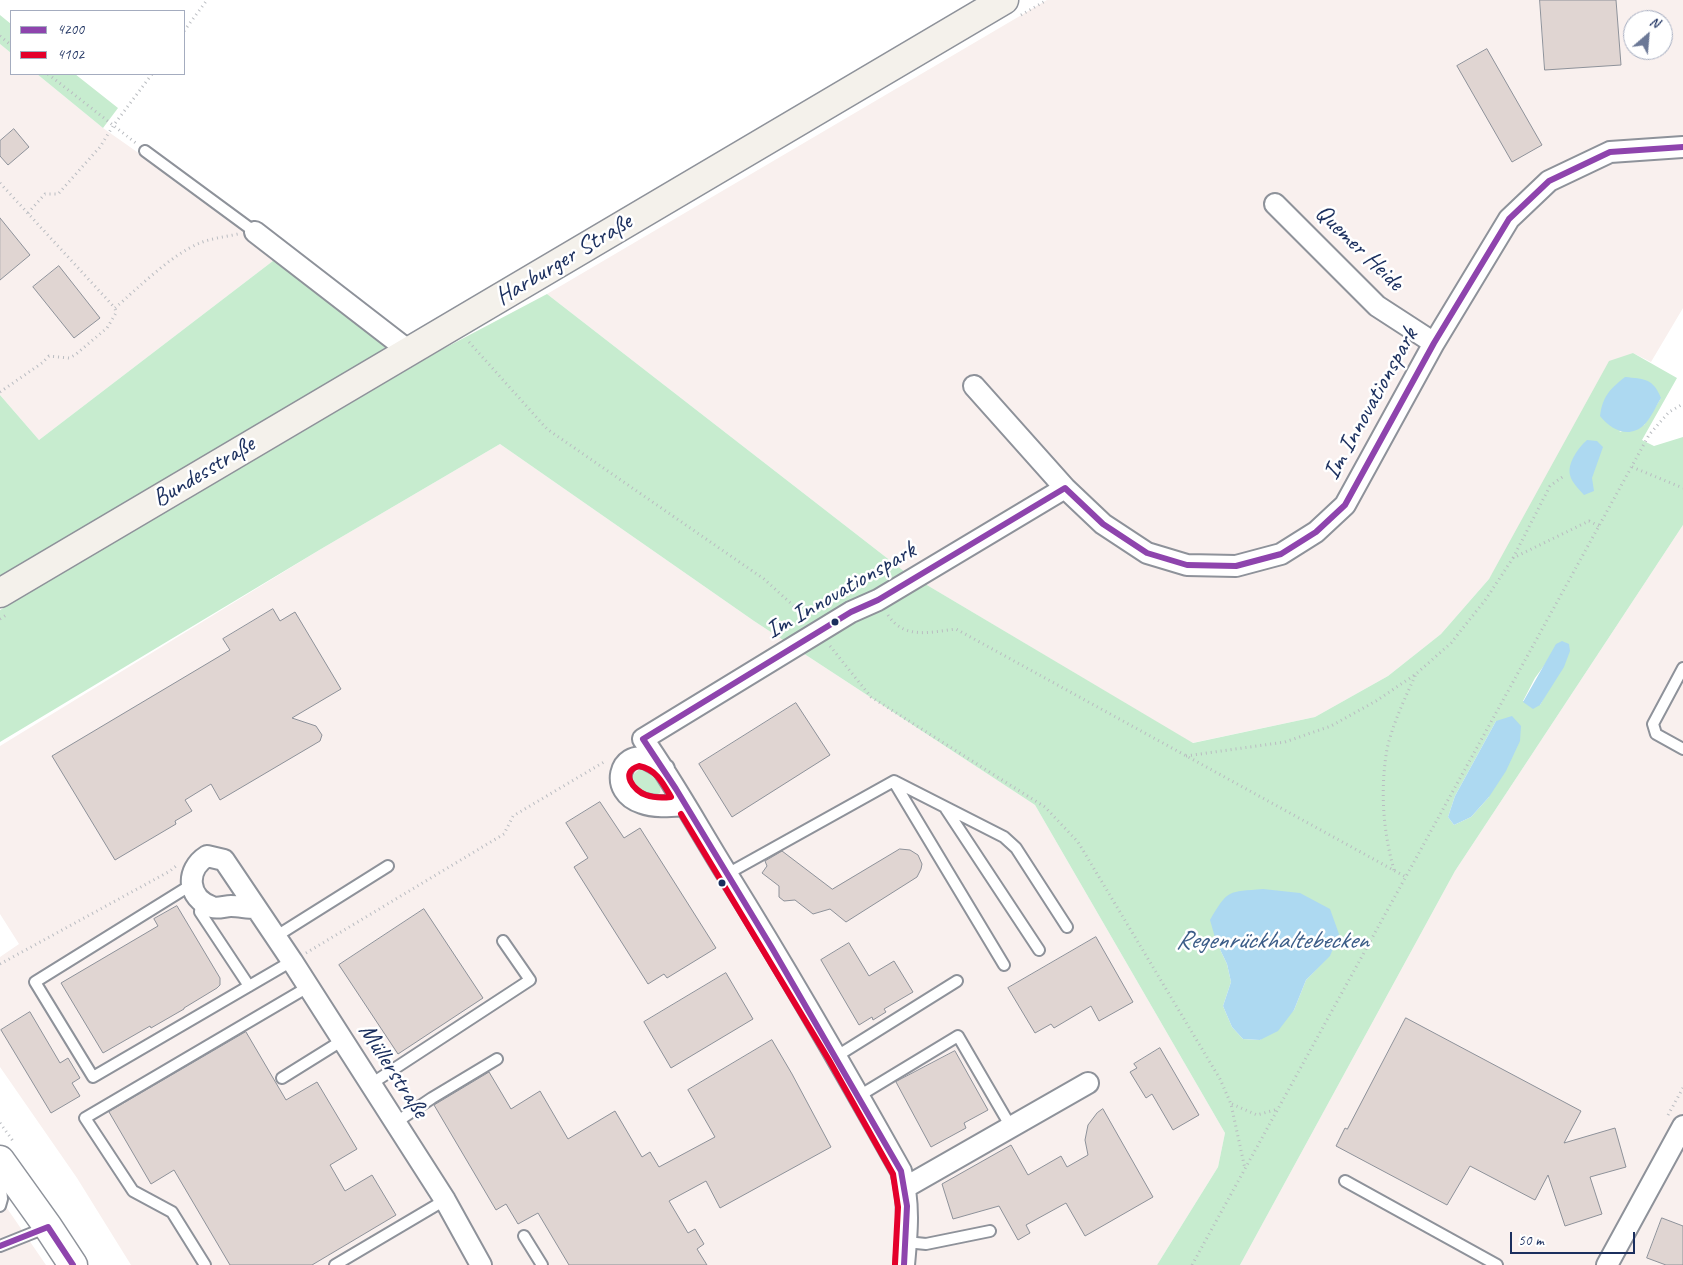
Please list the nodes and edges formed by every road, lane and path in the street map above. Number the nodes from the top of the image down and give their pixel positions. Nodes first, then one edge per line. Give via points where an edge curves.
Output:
1 (207, 0) edge
2 (1004, 0) edge
3 (185, 30) edge
4 (0, 36) edge
5 (10, 44) edge
6 (49, 75) edge
7 (151, 75) edge
8 (113, 126) junction
9 (1683, 147) edge
10 (145, 151) joint
11 (0, 183) edge
12 (1275, 204) dead end
13 (28, 213) junction
14 (255, 232) junction
15 (115, 308) junction
16 (469, 342) dead end
17 (1434, 344) junction
18 (409, 351) junction
19 (974, 386) dead end
20 (0, 392) edge
21 (1683, 404) edge
22 (1632, 467) junction
23 (1565, 476) dead end
24 (1065, 488) junction
25 (1683, 488) edge
26 (1599, 526) junction
27 (1513, 558) junction
28 (0, 593) edge
29 (878, 600) junction
30 (819, 632) junction
31 (1683, 668) edge
32 (1416, 674) junction
33 (1683, 749) edge
34 (1186, 756) junction
35 (604, 762) dead end
36 (664, 770) junction
37 (894, 781) junction
38 (685, 805) junction
39 (946, 808) junction
40 (181, 861) dead end
41 (388, 866) dead end
42 (1394, 870) junction
43 (727, 874) junction
44 (1406, 877) junction
45 (196, 893) junction
46 (255, 908) junction
47 (1067, 927) dead end
48 (275, 937) junction
49 (503, 941) dead end
50 (1039, 950) dead end
51 (292, 961) junction
52 (0, 964) edge
53 (1004, 965) dead end
54 (957, 981) dead end
55 (249, 986) junction
56 (308, 987) junction
57 (343, 1040) junction
58 (836, 1056) junction
59 (497, 1059) dead end
60 (282, 1078) dead end
61 (1088, 1083) dead end
62 (371, 1084) junction
63 (859, 1096) junction
64 (1231, 1104) junction
65 (1278, 1109) junction
66 (396, 1123) junction
67 (1011, 1127) junction
68 (1682, 1128) edge
69 (0, 1160) edge
70 (1245, 1169) junction
71 (0, 1177) edge
72 (1345, 1181) dead end
73 (906, 1187) junction
74 (445, 1200) junction
75 (0, 1206) edge
76 (48, 1226) junction
77 (990, 1231) dead end
78 (524, 1236) dead end
79 (906, 1242) junction
80 (0, 1246) edge
81 (73, 1265) edge
82 (205, 1265) edge
83 (335, 1265) edge
84 (481, 1265) edge
85 (542, 1265) edge
86 (904, 1265) edge
87 (1192, 1265) edge
88 (1497, 1265) edge
89 (1607, 1265) edge

1 - 3 path
2 - 18 main road, Harburger Straße
4 - 5 path
6 - 8 path
7 - 8 path
8 - 10 path
8 - 13 path via 100,147 58,194 45,194
9 - 17 street, Im Innovationspark via 1610,152 1549,181 1510,219
10 - 14 lane
11 - 13 path
12 - 17 street, Quemer Heide via 1378,306
13 - 15 path
14 - 15 path via 199,244 165,265
14 - 18 street
15 - 20 path via 116,313 107,328 75,355 69,358 49,356
16 - 30 path via 547,430 764,579
17 - 24 street, Im Innovationspark via 1344,505 1316,532 1281,554 1236,566 1187,565 1147,554 1103,524
18 - 28 main road, Bundesstraße
19 - 24 street, Im Innovationspark
21 - 22 path via 1669,412 1649,435
22 - 25 path
22 - 26 path
23 - 27 path via 1550,486
24 - 29 street, Im Innovationspark
26 - 27 path via 1590,521
26 - 44 path
27 - 32 path via 1451,643
29 - 30 street, Im Innovationspark
29 - 34 path via 892,622 912,634 956,629
30 - 36 street, Im Innovationspark via 643,739
30 - 64 path via 871,697 1045,807 1078,842 1220,1079
31 - 33 lane via 1653,724 1656,734
32 - 34 path via 1331,726 1286,742
32 - 42 path via 1388,748 1383,783 1387,845
34 - 42 path
35 - 51 path via 513,816 504,834
36 - 38 street
36 - 38 street via 638,758 624,766 620,781 624,790 642,803
37 - 39 lane
37 - 43 lane
37 - 53 lane
38 - 43 street
39 - 47 lane via 1004,837 1016,848
39 - 50 lane
40 - 52 path via 170,871
41 - 48 lane
42 - 44 path
43 - 58 street
44 - 65 path
45 - 46 street via 214,908
45 - 46 street, Müllerstraße via 192,873 198,862 207,856 224,860
45 - 55 lane via 200,912
45 - 55 lane via 35,982 93,1077
46 - 48 street, Müllerstraße
48 - 51 street, Müllerstraße
49 - 62 lane via 530,980
51 - 55 lane
51 - 56 street, Müllerstraße
54 - 58 lane
56 - 57 street, Müllerstraße
56 - 82 lane via 85,1118 133,1191 172,1212
57 - 60 lane
57 - 62 street, Müllerstraße
58 - 63 street
59 - 66 lane
61 - 67 street
62 - 66 street, Müllerstraße
63 - 67 lane via 958,1036
63 - 73 street via 901,1171
64 - 65 path via 1257,1115
64 - 70 path
65 - 70 path
66 - 74 street, Müllerstraße
67 - 73 street
68 - 89 street
69 - 76 street
70 - 87 path
71 - 75 lane
72 - 88 lane
73 - 79 street
74 - 83 lane
74 - 84 street, Müllerstraße
76 - 80 lane
76 - 81 street
77 - 79 lane via 926,1244
78 - 85 lane
79 - 86 street

